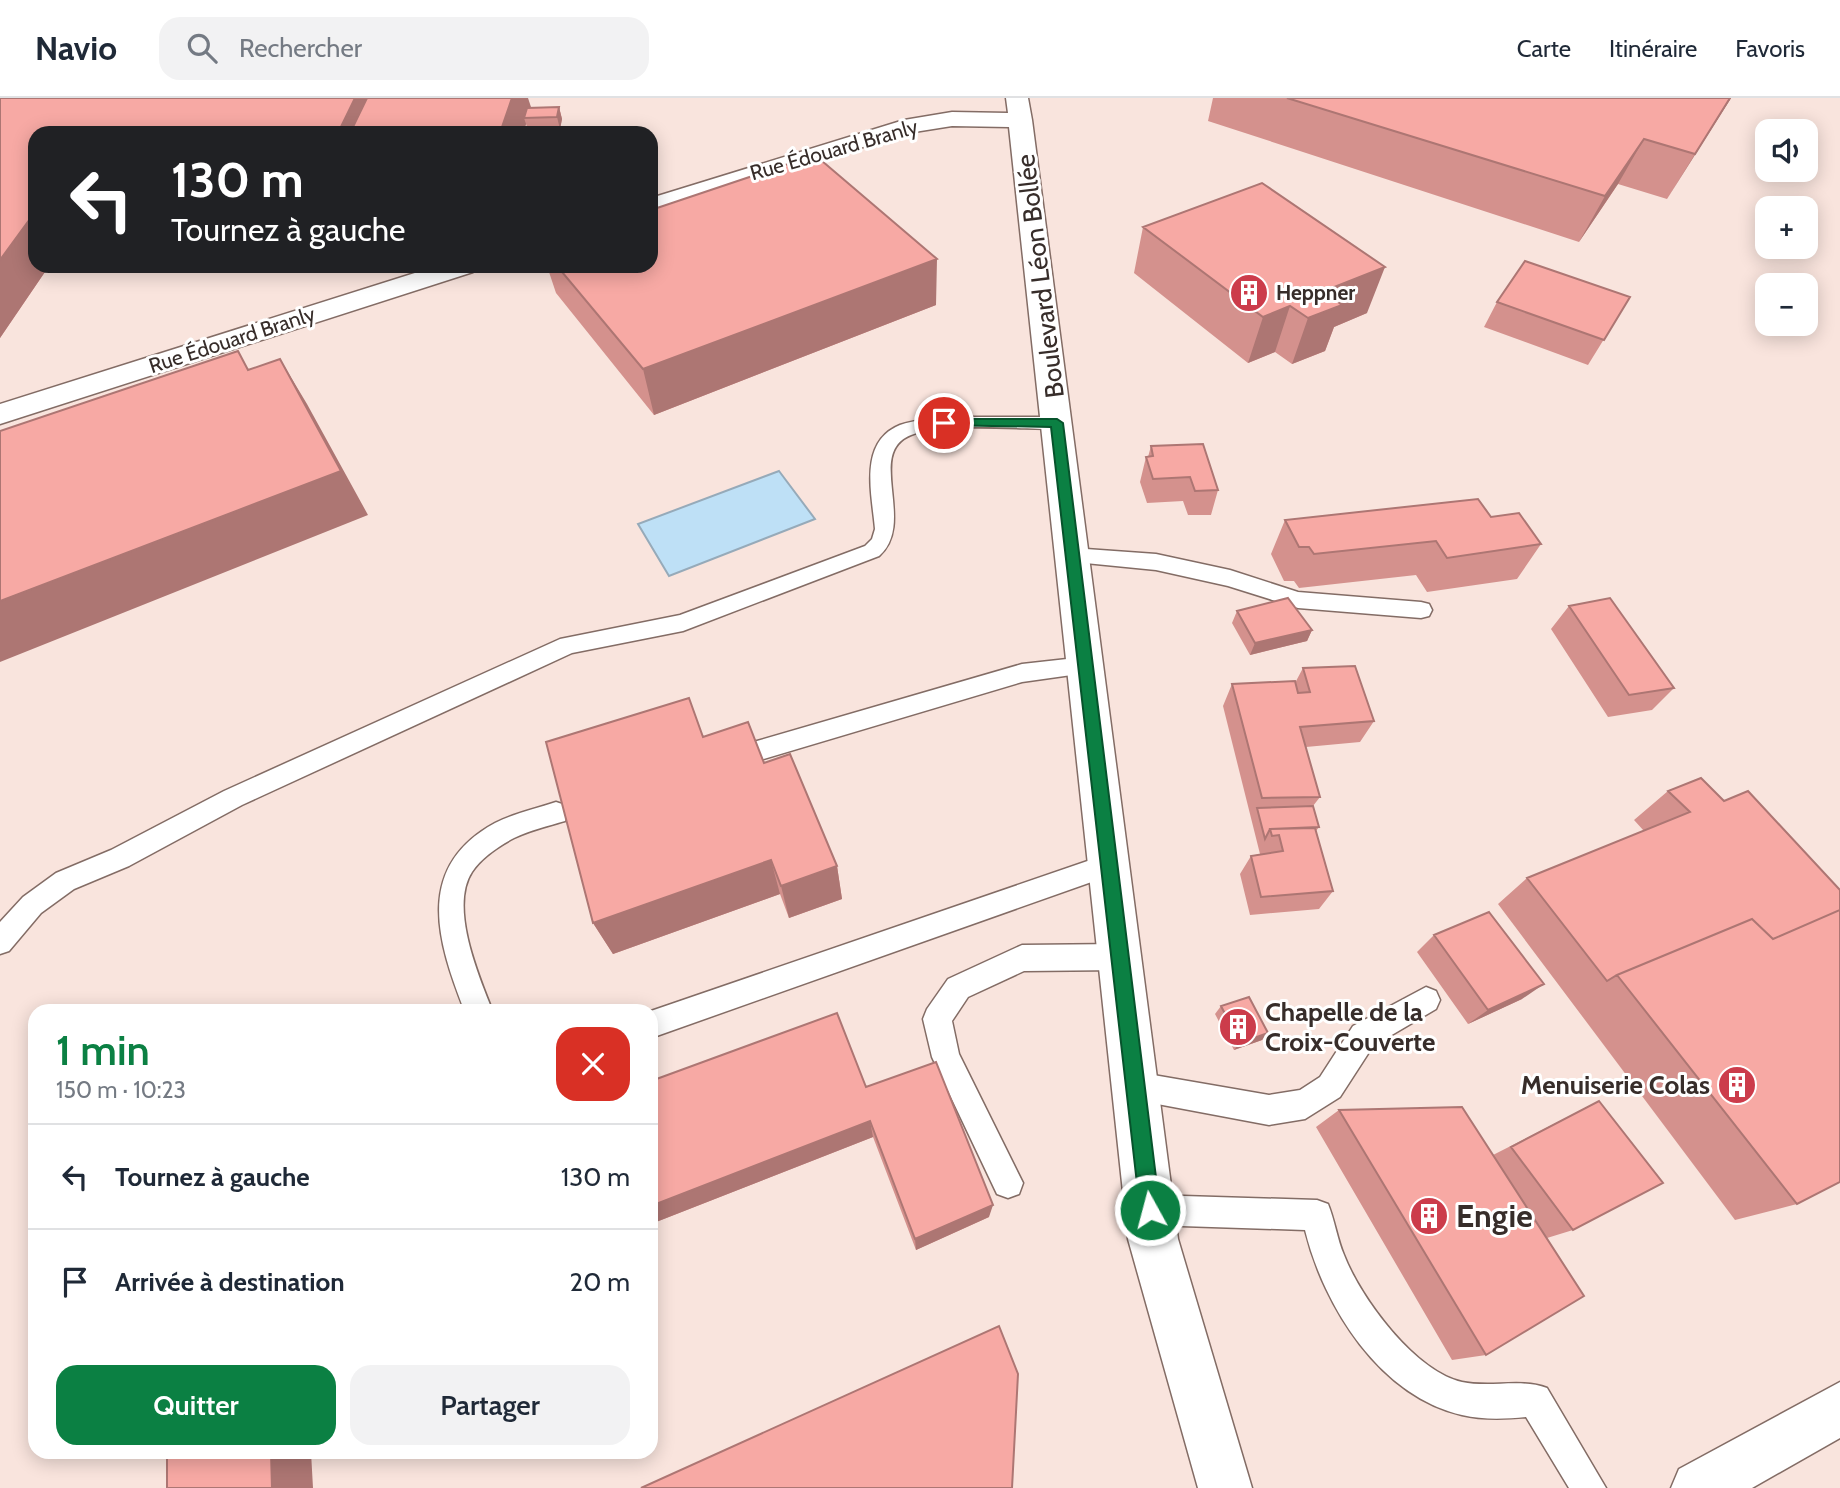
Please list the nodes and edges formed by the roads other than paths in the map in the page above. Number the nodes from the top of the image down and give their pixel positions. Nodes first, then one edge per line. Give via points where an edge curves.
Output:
1 (1019, 109) edge
2 (658, 204) edge
3 (442, 273) edge
4 (0, 414) edge
5 (1057, 423) junction
6 (1072, 556) junction
7 (1421, 610) dead end
8 (1085, 666) junction
9 (757, 751) edge
10 (556, 813) edge
11 (1108, 865) junction
12 (0, 942) edge
13 (1120, 957) junction
14 (1426, 1000) dead end
15 (477, 1004) edge
16 (658, 1022) edge
17 (1136, 1086) junction
18 (1008, 1183) dead end
19 (1150, 1210) junction
20 (1840, 1409) edge
21 (1225, 1488) edge
22 (1589, 1488) edge
23 (1698, 1488) edge

1 - 2 street, Rue Édouard Branly via 904,127
1 - 5 street, Boulevard Léon Bollée
3 - 4 street, Rue Édouard Branly
5 - 6 street, Boulevard Léon Bollée
5 - 12 lane via 944,423 906,430 888,443 880,462 885,529 881,543 872,551 683,623 568,645 65,880 32,905
6 - 7 lane via 1156,562 1298,600
6 - 8 street, Boulevard Léon Bollée
8 - 9 lane via 1022,673
8 - 11 street, Boulevard Léon Bollée
10 - 15 lane via 506,830 460,869 452,895 453,932
11 - 13 street, Boulevard Léon Bollée
11 - 16 lane
13 - 17 street, Boulevard Léon Bollée
13 - 18 lane via 1022,958 958,988 937,1019 946,1057
14 - 17 lane via 1363,1036 1330,1087 1305,1104 1269,1110
17 - 19 street, Boulevard Léon Bollée
19 - 21 street, Boulevard Léon Bollée via 1153,1239
19 - 22 lane via 1317,1214 1332,1268 1353,1307 1412,1374 1448,1395 1490,1403 1535,1400
20 - 23 street

